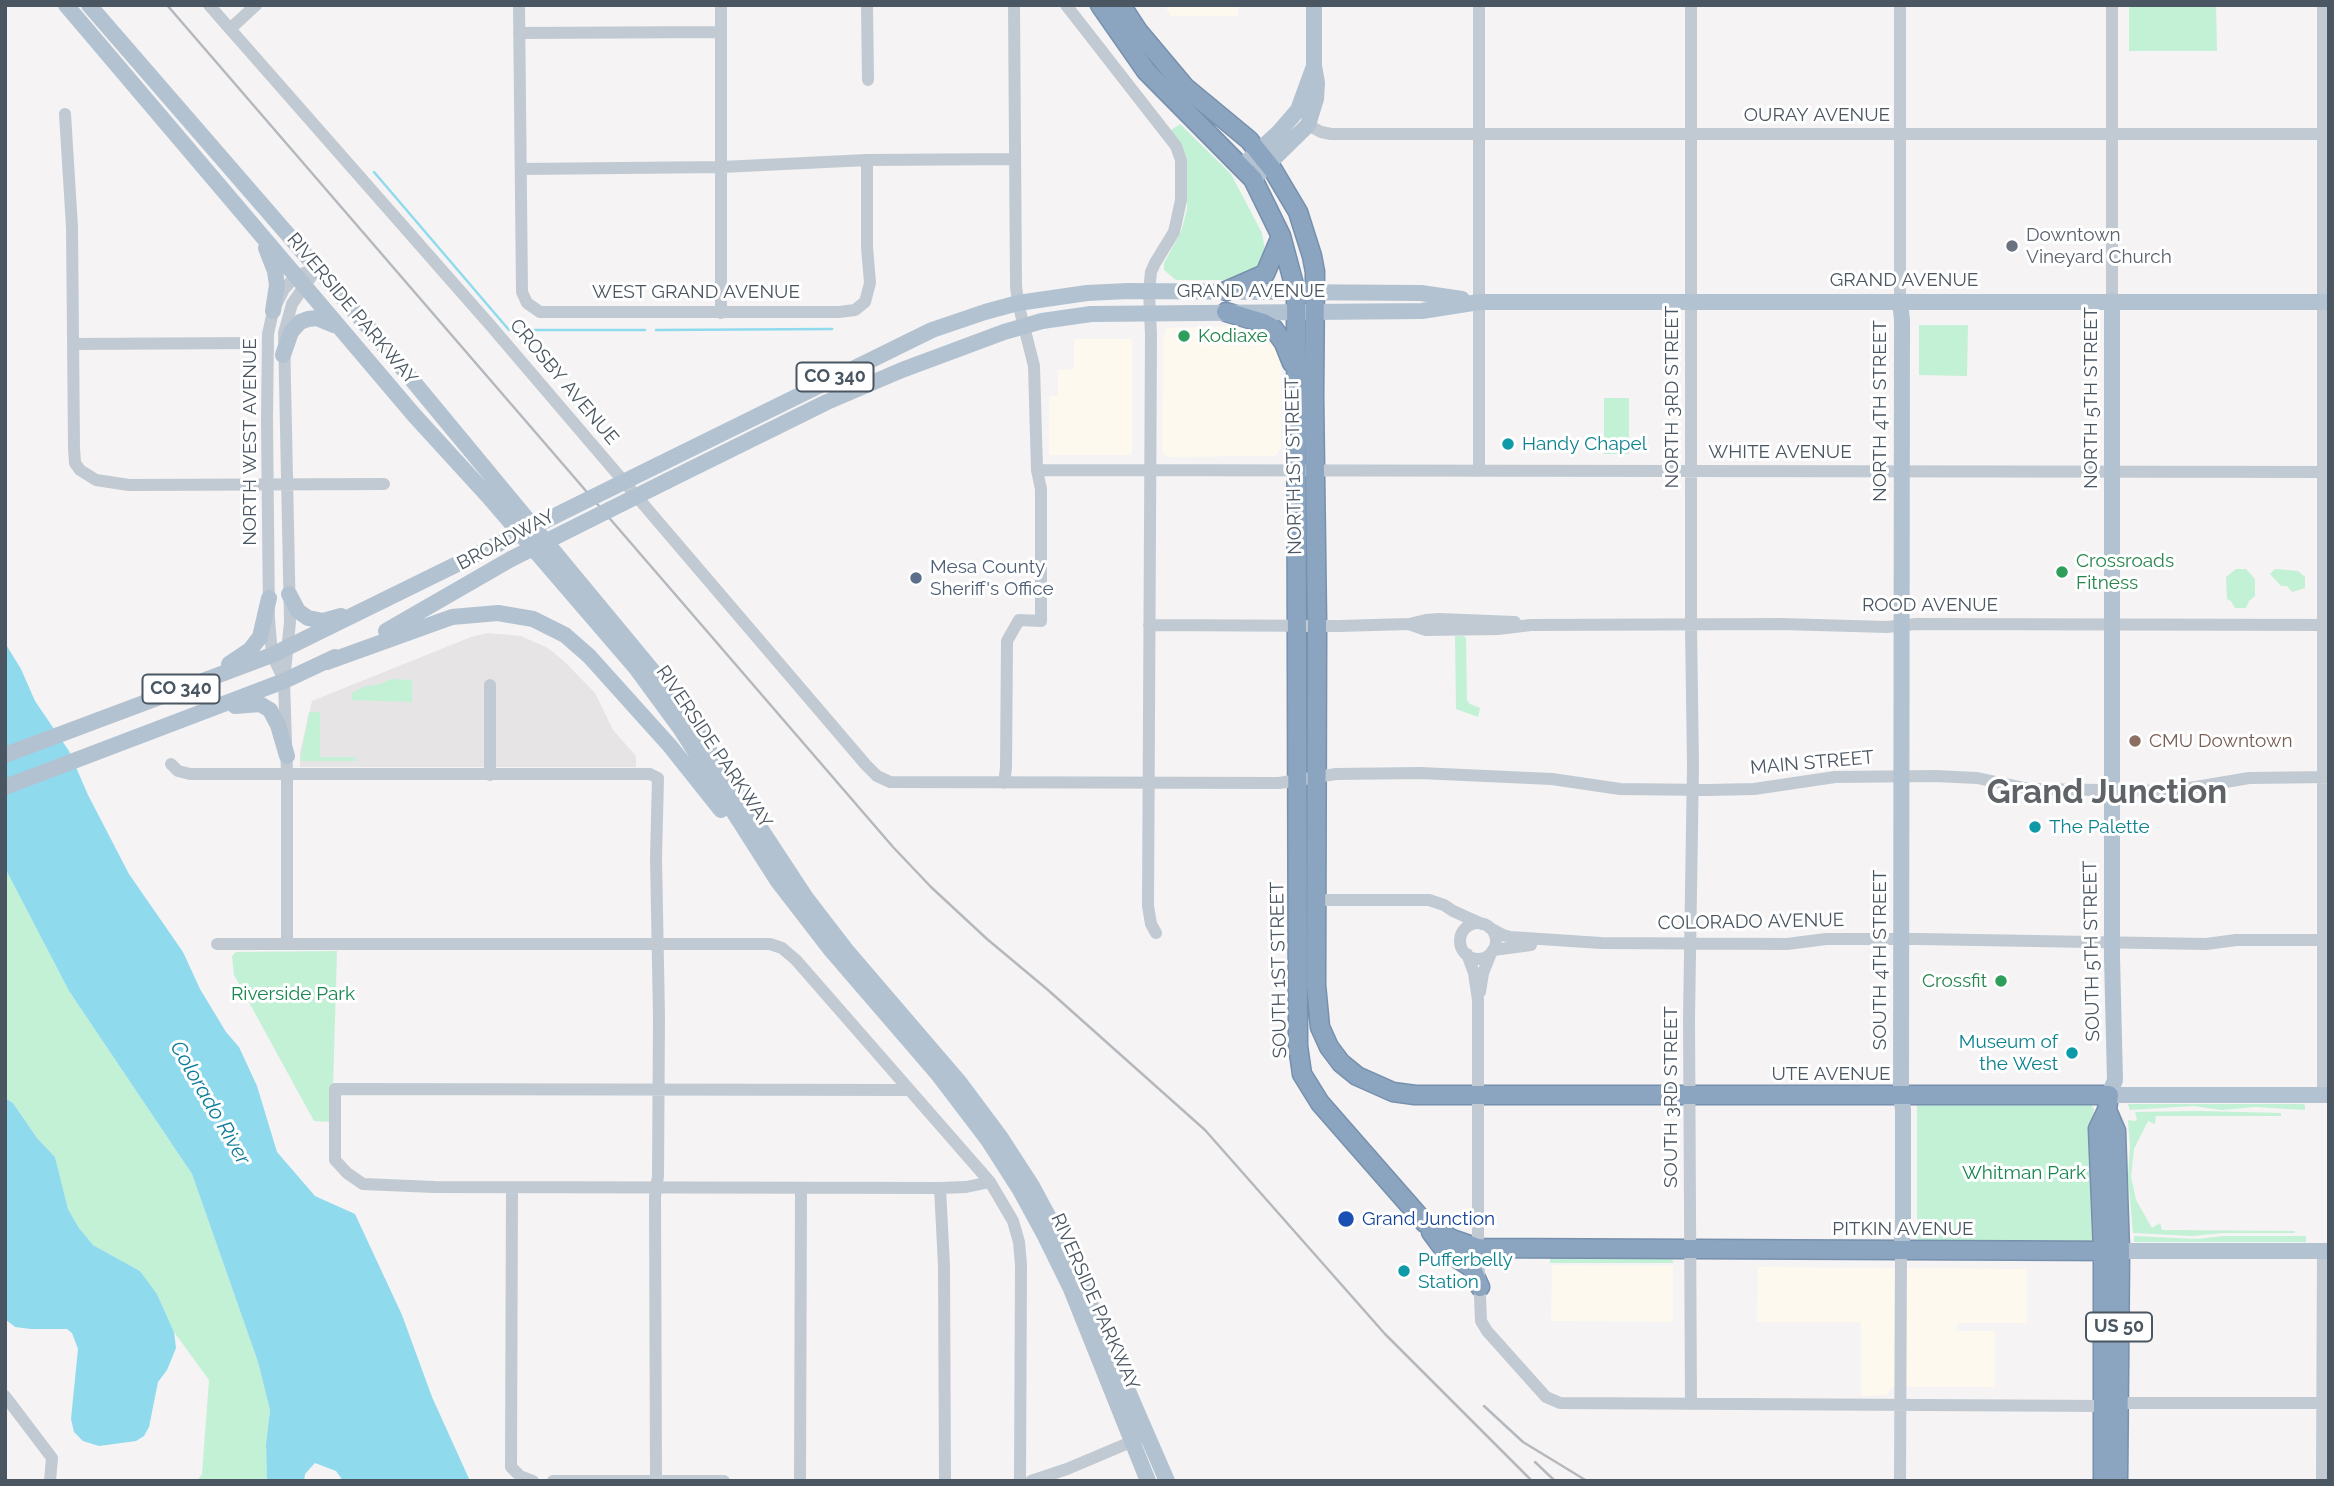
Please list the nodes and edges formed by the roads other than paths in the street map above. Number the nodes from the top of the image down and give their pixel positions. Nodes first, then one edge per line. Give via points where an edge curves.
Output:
1 (66, 5) edge
2 (89, 5) edge
3 (209, 5) edge
4 (256, 5) edge
5 (519, 5) edge
6 (721, 5) edge
7 (867, 5) edge
8 (1014, 5) edge
9 (1066, 5) edge
10 (1100, 5) edge
11 (1121, 5) edge
12 (1314, 5) edge
13 (1479, 5) edge
14 (1691, 5) edge
15 (1900, 5) edge
16 (2112, 5) edge
17 (2323, 5) edge
18 (230, 29) junction
19 (721, 32) junction
20 (519, 33) junction
21 (1314, 66) junction
22 (868, 80) dead end
23 (65, 114) dead end
24 (1308, 125) junction
25 (1479, 134) junction
26 (1691, 134) junction
27 (1900, 134) junction
28 (2112, 134) junction
29 (2325, 134) edge
30 (1263, 158) junction
31 (1015, 159) junction
32 (867, 160) junction
33 (722, 167) junction
34 (522, 169) junction
35 (1247, 173) junction
36 (255, 228) junction
37 (1281, 236) junction
38 (317, 268) junction
39 (301, 282) junction
40 (1149, 291) junction
41 (1226, 291) junction
42 (1296, 292) junction
43 (1314, 292) junction
44 (1691, 301) junction
45 (1900, 301) junction
46 (2112, 301) junction
47 (1479, 302) junction
48 (2325, 302) edge
49 (1018, 303) junction
50 (273, 311) junction
51 (1226, 312) junction
52 (1305, 312) junction
53 (722, 313) junction
54 (1150, 313) junction
55 (1024, 326) junction
56 (340, 328) junction
57 (251, 343) dead end
58 (73, 344) junction
59 (284, 355) junction
60 (1296, 373) junction
61 (1037, 470) junction
62 (1151, 471) junction
63 (1296, 471) junction
64 (1315, 471) junction
65 (1479, 471) junction
66 (1691, 472) junction
67 (1902, 472) junction
68 (2112, 472) junction
69 (2326, 472) edge
70 (268, 484) junction
71 (287, 484) junction
72 (384, 484) dead end
73 (289, 594) junction
74 (269, 598) junction
75 (383, 602) junction
76 (2112, 624) junction
77 (1149, 625) junction
78 (1296, 625) junction
79 (1317, 625) junction
80 (1690, 625) junction
81 (1900, 625) junction
82 (2326, 625) edge
83 (289, 648) junction
84 (272, 655) junction
85 (327, 662) junction
86 (284, 681) junction
87 (490, 685) dead end
88 (174, 691) junction
89 (179, 721) junction
90 (5, 755) edge
91 (286, 756) junction
92 (171, 764) dead end
93 (287, 774) junction
94 (490, 775) junction
95 (1901, 776) junction
96 (2326, 777) edge
97 (1308, 779) junction
98 (890, 782) joint
99 (1004, 783) junction
100 (1149, 783) junction
101 (5, 787) edge
102 (1693, 790) junction
103 (2112, 790) junction
104 (777, 880) junction
105 (1316, 900) junction
106 (1453, 911) junction
107 (1486, 926) junction
108 (1156, 933) dead end
109 (1461, 938) junction
110 (1901, 939) junction
111 (1552, 940) junction
112 (2326, 940) edge
113 (2112, 942) junction
114 (287, 943) junction
115 (217, 944) dead end
116 (659, 944) junction
117 (1690, 944) junction
118 (1492, 951) junction
119 (1467, 954) junction
120 (1478, 1000) junction
121 (1341, 1063) joint
122 (659, 1090) junction
123 (907, 1090) junction
124 (1690, 1094) junction
125 (1477, 1095) junction
126 (1901, 1095) junction
127 (2326, 1095) edge
128 (2108, 1102) junction
129 (990, 1182) junction
130 (512, 1187) junction
131 (657, 1188) junction
132 (801, 1188) junction
133 (940, 1188) junction
134 (1425, 1223) junction
135 (1478, 1248) junction
136 (1691, 1249) junction
137 (1901, 1250) junction
138 (2111, 1251) junction
139 (2326, 1251) edge
140 (1480, 1287) junction
141 (5, 1396) edge
142 (1691, 1404) junction
143 (2326, 1404) edge
144 (1900, 1405) junction
145 (2111, 1405) junction
146 (1148, 1435) junction
147 (1132, 1442) junction
148 (656, 1480) edge
149 (50, 1481) edge
150 (533, 1481) edge
151 (553, 1481) edge
152 (724, 1481) edge
153 (800, 1481) edge
154 (945, 1481) edge
155 (1020, 1481) edge
156 (1031, 1481) edge
157 (1148, 1481) edge
158 (1167, 1481) edge
159 (1900, 1481) edge
160 (2103, 1481) edge
161 (2118, 1481) edge
162 (2322, 1481) edge

1 - 36 main road, RIVERSIDE PARKWAY
2 - 38 main road, RIVERSIDE PARKWAY
3 - 18 street, CROSBY AVENUE
4 - 18 street
5 - 20 street
6 - 19 street
7 - 22 street
8 - 31 street
9 - 40 street via 1180,154 1181,200 1174,232 1151,272
10 - 35 highway, NORTH 1ST STREET via 1146,71
11 - 30 highway, NORTH 1ST STREET via 1185,87
12 - 21 main road
13 - 25 street
14 - 26 street, NORTH 3RD STREET
15 - 27 street, NORTH 4TH STREET
16 - 28 street, NORTH 5TH STREET
17 - 29 street
18 - 98 street, CROSBY AVENUE via 866,765
19 - 20 street
19 - 33 street
20 - 34 street
21 - 24 main road via 1316,99
21 - 30 main road via 1298,110
23 - 58 street
24 - 25 street, OURAY AVENUE via 1331,134
24 - 30 main road
25 - 26 street, OURAY AVENUE
25 - 47 street
26 - 27 street, OURAY AVENUE
26 - 44 street, NORTH 3RD STREET
27 - 28 street, OURAY AVENUE
27 - 45 street, NORTH 4TH STREET
28 - 29 street, OURAY AVENUE
28 - 46 street, NORTH 5TH STREET
29 - 48 street
30 - 35 main road
30 - 43 highway, NORTH 1ST STREET via 1298,212 1312,256
31 - 32 street
31 - 49 street
32 - 33 street
32 - 53 street, WEST GRAND AVENUE via 870,283 865,302 848,312
33 - 34 street
33 - 53 street
34 - 53 street, WEST GRAND AVENUE via 522,292 527,303 550,313
35 - 37 highway, NORTH 1ST STREET
36 - 39 main road, RIVERSIDE PARKWAY
36 - 50 main road via 275,271
37 - 41 highway via 1265,274
37 - 42 highway, NORTH 1ST STREET
38 - 39 street, NORTH WEST AVENUE
38 - 146 main road, RIVERSIDE PARKWAY via 657,676 806,898 995,1129 1069,1255
39 - 50 street, NORTH WEST AVENUE via 284,289
39 - 56 main road, RIVERSIDE PARKWAY
39 - 59 street, NORTH WEST AVENUE via 288,313
40 - 41 main road, CO 340
40 - 49 main road, CO 340 via 1087,293
40 - 54 street
41 - 42 main road, CO 340
42 - 43 main road, CO 340
42 - 52 highway, NORTH 1ST STREET
43 - 47 main road, GRAND AVENUE via 1421,293
43 - 52 highway, NORTH 1ST STREET
44 - 45 main road, GRAND AVENUE
44 - 47 main road, GRAND AVENUE
44 - 66 street, NORTH 3RD STREET
45 - 46 main road, GRAND AVENUE
45 - 67 main road, NORTH 4TH STREET
46 - 48 main road, GRAND AVENUE
46 - 68 main road, NORTH 5TH STREET
47 - 52 main road, GRAND AVENUE via 1422,311
47 - 65 street
48 - 69 street
49 - 55 street
49 - 75 main road, BROADWAY / CO 340, bridge via 932,330
50 - 70 street, NORTH WEST AVENUE via 267,346
51 - 52 main road, GRAND AVENUE / CO 340
51 - 54 main road, GRAND AVENUE / CO 340
51 - 60 highway via 1274,329
52 - 60 highway, NORTH 1ST STREET
52 - 64 highway, NORTH 1ST STREET
54 - 55 main road, GRAND AVENUE / CO 340 via 1091,314
54 - 62 street
55 - 61 street via 1034,366
55 - 85 main road, BROADWAY / CO 340, bridge via 862,386 511,559
56 - 59 main road via 324,320 305,320 290,332
56 - 104 main road, RIVERSIDE PARKWAY via 636,668 680,727
57 - 58 street
58 - 70 street via 74,457 86,475 129,485
59 - 71 street, NORTH WEST AVENUE
60 - 63 highway, NORTH 1ST STREET
61 - 62 street, WHITE AVENUE
61 - 99 street via 1041,621 1019,620 1007,641
62 - 63 street, WHITE AVENUE
62 - 77 street
63 - 64 street, WHITE AVENUE
63 - 78 highway, NORTH 1ST STREET
64 - 65 street, WHITE AVENUE
64 - 79 highway, NORTH 1ST STREET
65 - 66 street, WHITE AVENUE
66 - 67 street, WHITE AVENUE
66 - 80 street, NORTH 3RD STREET
67 - 68 street, WHITE AVENUE
67 - 81 main road, NORTH 4TH STREET
68 - 69 street, WHITE AVENUE
68 - 76 main road, NORTH 5TH STREET
69 - 82 street
70 - 71 street
70 - 74 street, NORTH WEST AVENUE
71 - 72 street
71 - 73 street, NORTH WEST AVENUE
73 - 75 main road via 298,611 315,620
73 - 83 street, NORTH WEST AVENUE
74 - 84 street, NORTH WEST AVENUE
74 - 88 main road via 260,638 250,650
75 - 83 main road, BROADWAY / CO 340
76 - 81 street, ROOD AVENUE
76 - 82 street, ROOD AVENUE
76 - 103 main road, NORTH 5TH STREET
77 - 78 street, ROOD AVENUE
77 - 100 street
78 - 79 street, ROOD AVENUE
78 - 97 highway, NORTH 1ST STREET
79 - 80 street, ROOD AVENUE via 1409,624 1426,630
79 - 97 highway, NORTH 1ST STREET
80 - 81 street, ROOD AVENUE
80 - 102 street, NORTH 3RD STREET
81 - 95 main road, NORTH 4TH STREET
82 - 96 street
83 - 84 main road, BROADWAY / CO 340
83 - 86 street, NORTH WEST AVENUE
84 - 86 street, NORTH WEST AVENUE
84 - 88 main road, BROADWAY / CO 340
85 - 86 main road, BROADWAY / CO 340
85 - 104 main road via 466,614 498,612 547,625 589,656 662,736
86 - 89 main road, BROADWAY / CO 340
86 - 91 street, NORTH WEST AVENUE
87 - 94 street
88 - 90 main road, BROADWAY / CO 340
89 - 91 main road via 260,704 274,716
89 - 101 main road, BROADWAY / CO 340
91 - 93 street, NORTH WEST AVENUE
92 - 93 street via 190,774
93 - 94 street
93 - 114 street, NORTH WEST AVENUE
94 - 116 street via 658,778
95 - 102 street, MAIN STREET
95 - 103 street, MAIN STREET via 1977,778 2030,789
95 - 110 main road, SOUTH 4TH STREET
96 - 103 street, MAIN STREET via 2249,778 2172,791
96 - 112 street
97 - 100 street, MAIN STREET
97 - 102 street, MAIN STREET via 1336,774 1447,774 1564,780 1620,789
97 - 105 highway, SOUTH 1ST STREET
97 - 134 highway, SOUTH 1ST STREET via 1298,1046 1302,1074 1320,1103
98 - 99 street, MAIN STREET
99 - 100 street, MAIN STREET
100 - 108 street via 1148,906
102 - 117 street, SOUTH 3RD STREET
103 - 113 main road, SOUTH 5TH STREET
104 - 147 main road, RIVERSIDE PARKWAY via 956,1097 1020,1190 1070,1289
105 - 106 street, COLORADO AVENUE via 1424,900
105 - 121 highway, SOUTH 1ST STREET via 1317,1010 1323,1036
106 - 107 street, COLORADO AVENUE
106 - 109 street
107 - 109 street via 1468,927
107 - 111 street, COLORADO AVENUE via 1503,935
107 - 118 street via 1496,938
109 - 119 street
110 - 113 street, COLORADO AVENUE
110 - 117 street, COLORADO AVENUE
110 - 126 main road, SOUTH 4TH STREET
111 - 117 street, COLORADO AVENUE
111 - 118 street, COLORADO AVENUE
112 - 113 street, COLORADO AVENUE
112 - 127 street
113 - 128 main road, SOUTH 5TH STREET via 2115,1080
114 - 115 street
114 - 116 street
116 - 122 street
116 - 123 street via 777,945 796,960
117 - 124 street, SOUTH 3RD STREET
118 - 119 street via 1479,958
118 - 120 street
119 - 120 street
120 - 125 street
121 - 125 highway, UTE AVENUE via 1357,1076 1393,1092
122 - 123 street
122 - 130 street via 335,1089 335,1160 363,1184
122 - 131 street
123 - 129 street
124 - 125 highway, UTE AVENUE
124 - 126 highway, UTE AVENUE
124 - 136 street, SOUTH 3RD STREET
125 - 135 street
126 - 128 highway, UTE AVENUE
126 - 137 main road, SOUTH 4TH STREET
127 - 128 main road, UTE AVENUE
128 - 138 highway, SOUTH 5TH STREET / US 50 via 2098,1129
129 - 133 street
129 - 155 street via 1013,1221 1019,1242
130 - 131 street
130 - 150 street via 511,1466
131 - 132 street
131 - 148 street
132 - 133 street
132 - 153 street
133 - 154 street
134 - 135 highway, SOUTH 1ST STREET
134 - 140 highway via 1446,1251 1471,1267
135 - 136 highway, PITKIN AVENUE
135 - 140 street
136 - 137 highway, PITKIN AVENUE
136 - 142 street, SOUTH 3RD STREET
137 - 138 highway, PITKIN AVENUE
137 - 144 street, SOUTH 4TH STREET
138 - 139 main road, PITKIN AVENUE
138 - 145 highway, SOUTH 5TH STREET / US 50
138 - 145 highway, SOUTH 5TH STREET / US 50 via 2103,1337
139 - 143 street
140 - 142 street via 1480,1321 1534,1386 1554,1402
141 - 149 street via 52,1458
142 - 144 street
143 - 145 street
143 - 162 street
144 - 145 street
144 - 159 street, SOUTH 4TH STREET
145 - 160 highway, SOUTH 5TH STREET / US 50
145 - 161 highway, SOUTH 5TH STREET / US 50
146 - 147 street
146 - 158 main road, RIVERSIDE PARKWAY
147 - 156 street
147 - 157 main road, RIVERSIDE PARKWAY
148 - 151 street
148 - 152 street

